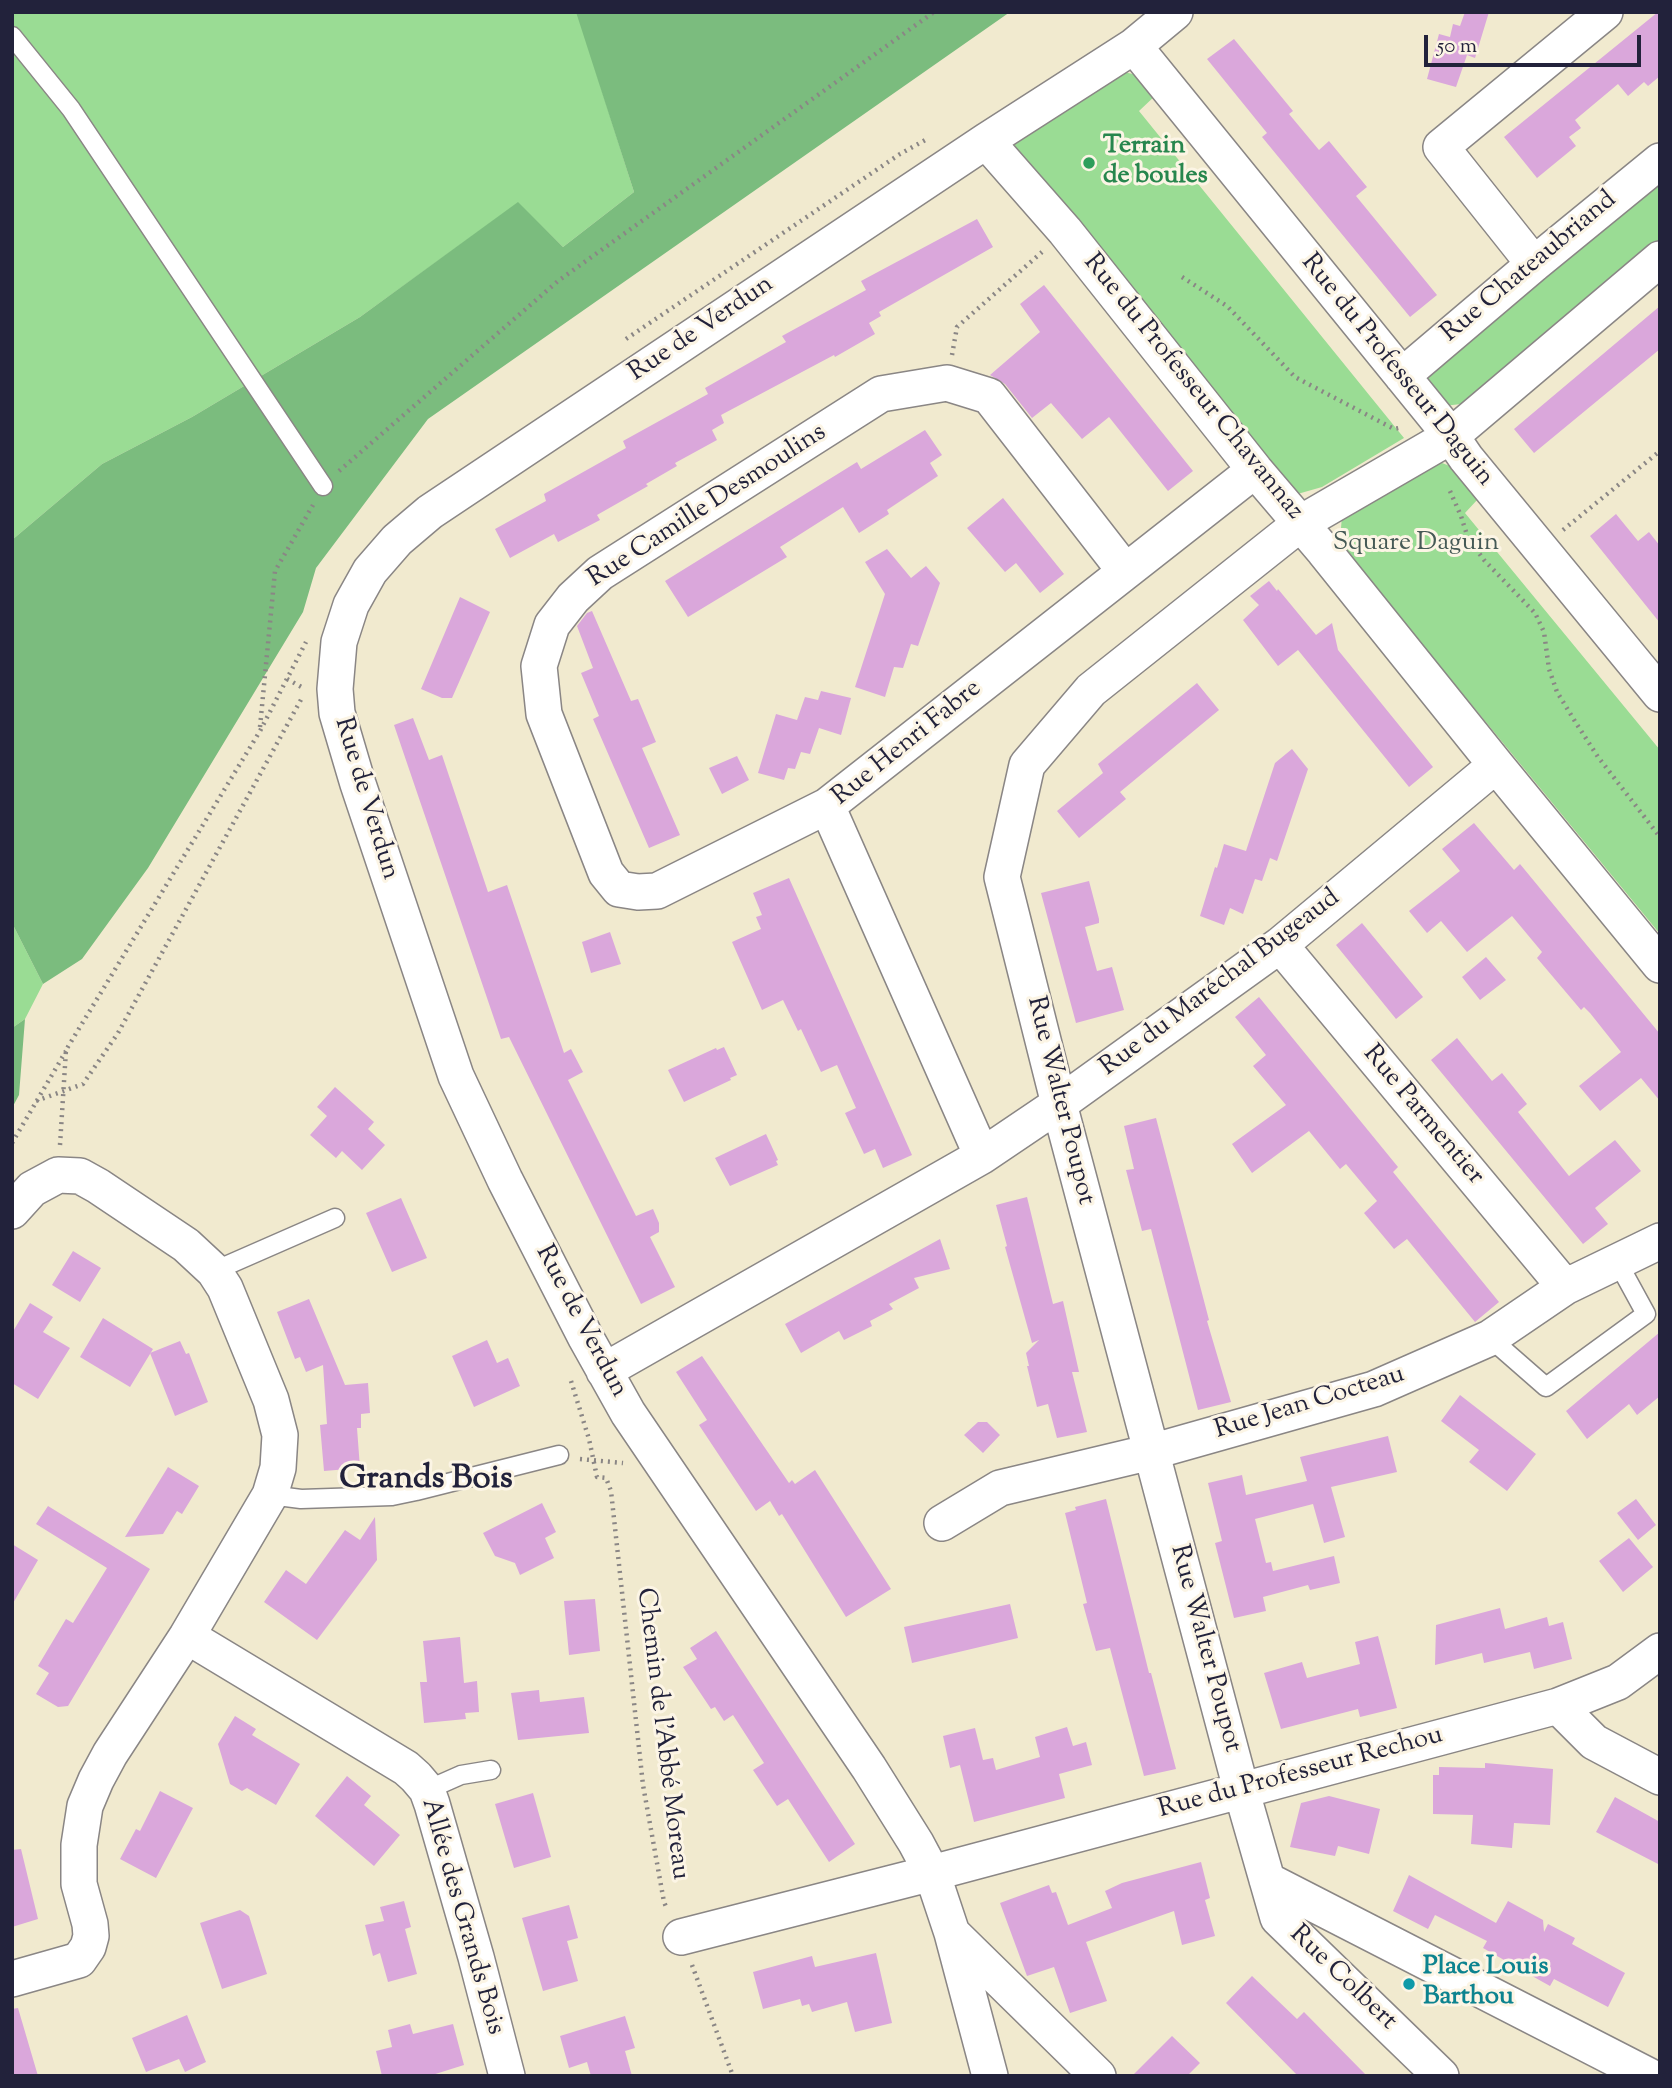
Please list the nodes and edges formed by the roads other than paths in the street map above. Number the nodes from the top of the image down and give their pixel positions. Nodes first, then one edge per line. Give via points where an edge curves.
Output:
1 (1175, 12) edge
2 (1605, 12) edge
3 (12, 36) edge
4 (1134, 46) junction
5 (986, 141) junction
6 (1660, 161) edge
7 (1660, 259) edge
8 (1534, 264) junction
9 (1402, 376) junction
10 (1441, 442) junction
11 (1255, 470) junction
12 (323, 486) road end
13 (1301, 523) junction
14 (1125, 571) junction
15 (1660, 694) edge
16 (1496, 765) junction
17 (827, 806) junction
18 (1280, 945) junction
19 (1660, 965) edge
20 (1059, 1104) junction
21 (982, 1156) junction
22 (12, 1211) edge
23 (335, 1218) dead end
24 (1660, 1241) edge
25 (1618, 1261) junction
26 (214, 1271) junction
27 (1564, 1287) junction
28 (1490, 1338) junction
29 (604, 1371) junction
30 (1151, 1452) junction
31 (559, 1455) dead end
32 (270, 1495) junction
33 (942, 1523) dead end
34 (187, 1636) junction
35 (1660, 1651) edge
36 (1558, 1706) junction
37 (491, 1770) dead end
38 (1660, 1777) edge
39 (1241, 1789) junction
40 (427, 1790) junction
41 (932, 1873) junction
42 (1268, 1880) junction
43 (952, 1933) junction
44 (681, 1937) road end
45 (12, 1979) edge
46 (507, 2076) edge
47 (990, 2076) edge
48 (1098, 2076) edge
49 (1441, 2076) edge
50 (1649, 2076) edge

1 - 4 street, Rue de Verdun
2 - 8 street via 1441,147
3 - 12 lane via 71,109
4 - 5 street, Rue de Verdun
4 - 9 street, Rue du Professeur Daguin
5 - 11 street, Rue du Professeur Chavannaz via 1065,232
5 - 29 street, Rue de Verdun via 430,512 370,571 339,642 337,713 456,1076
6 - 8 street, Rue Chateaubriand
7 - 10 street, Rue Walter Poupot
8 - 9 street, Rue Chateaubriand
9 - 10 street, Rue du Professeur Daguin
10 - 13 street, Rue Walter Poupot
10 - 15 street, Rue du Professeur Daguin via 1466,458
11 - 13 street, Rue du Professeur Chavannaz
11 - 14 street, Rue Henri Fabre
13 - 16 street, Rue du Professeur Chavannaz
13 - 20 street, Rue Walter Poupot via 1091,690 1027,765 1002,877
14 - 17 street, Rue Henri Fabre
14 - 17 street, Rue Camille Desmoulins via 989,396 947,383 881,394 600,573 552,625 539,666 544,714 606,873 619,888 657,891
16 - 18 street, Rue du Maréchal Bugeaud
16 - 19 street, Rue du Professeur Chavannaz
17 - 21 street, Rue Henri Fabre
18 - 20 street, Rue du Maréchal Bugeaud
18 - 27 street, Rue Parmentier
20 - 21 street, Rue du Maréchal Bugeaud
20 - 30 street, Rue Walter Poupot
21 - 29 street, Rue du Maréchal Bugeaud
22 - 26 street via 32,1189 58,1174 80,1176 186,1245
23 - 26 lane
24 - 25 street, Rue Jean Cocteau
25 - 27 street, Rue Jean Cocteau
25 - 28 lane via 1646,1314 1546,1387
26 - 32 street via 248,1341 280,1435
27 - 28 street, Rue Jean Cocteau
28 - 30 street, Rue Jean Cocteau via 1374,1389
29 - 41 street, Rue de Verdun via 869,1768
30 - 33 street, Rue Jean Cocteau via 1000,1488
30 - 39 street, Rue Walter Poupot
31 - 32 lane via 392,1496 301,1499
32 - 34 street
34 - 40 street, Allée des Grands Bois via 406,1768
34 - 45 street via 110,1754 85,1806 79,1884 90,1924 88,1947 79,1960
35 - 36 street, Rue du Professeur Rechou via 1618,1682
36 - 38 street via 1594,1742
36 - 39 street, Rue du Professeur Rechou
37 - 40 lane via 461,1775
39 - 41 street, Rue du Professeur Rechou
39 - 42 street, Rue Colbert
40 - 46 street, Allée des Grands Bois
41 - 43 street, Rue de Verdun
41 - 44 street, Rue du Professeur Rechou
42 - 49 street, Rue Colbert via 1279,1918
42 - 50 street
43 - 47 street, Rue de Verdun
43 - 48 street

